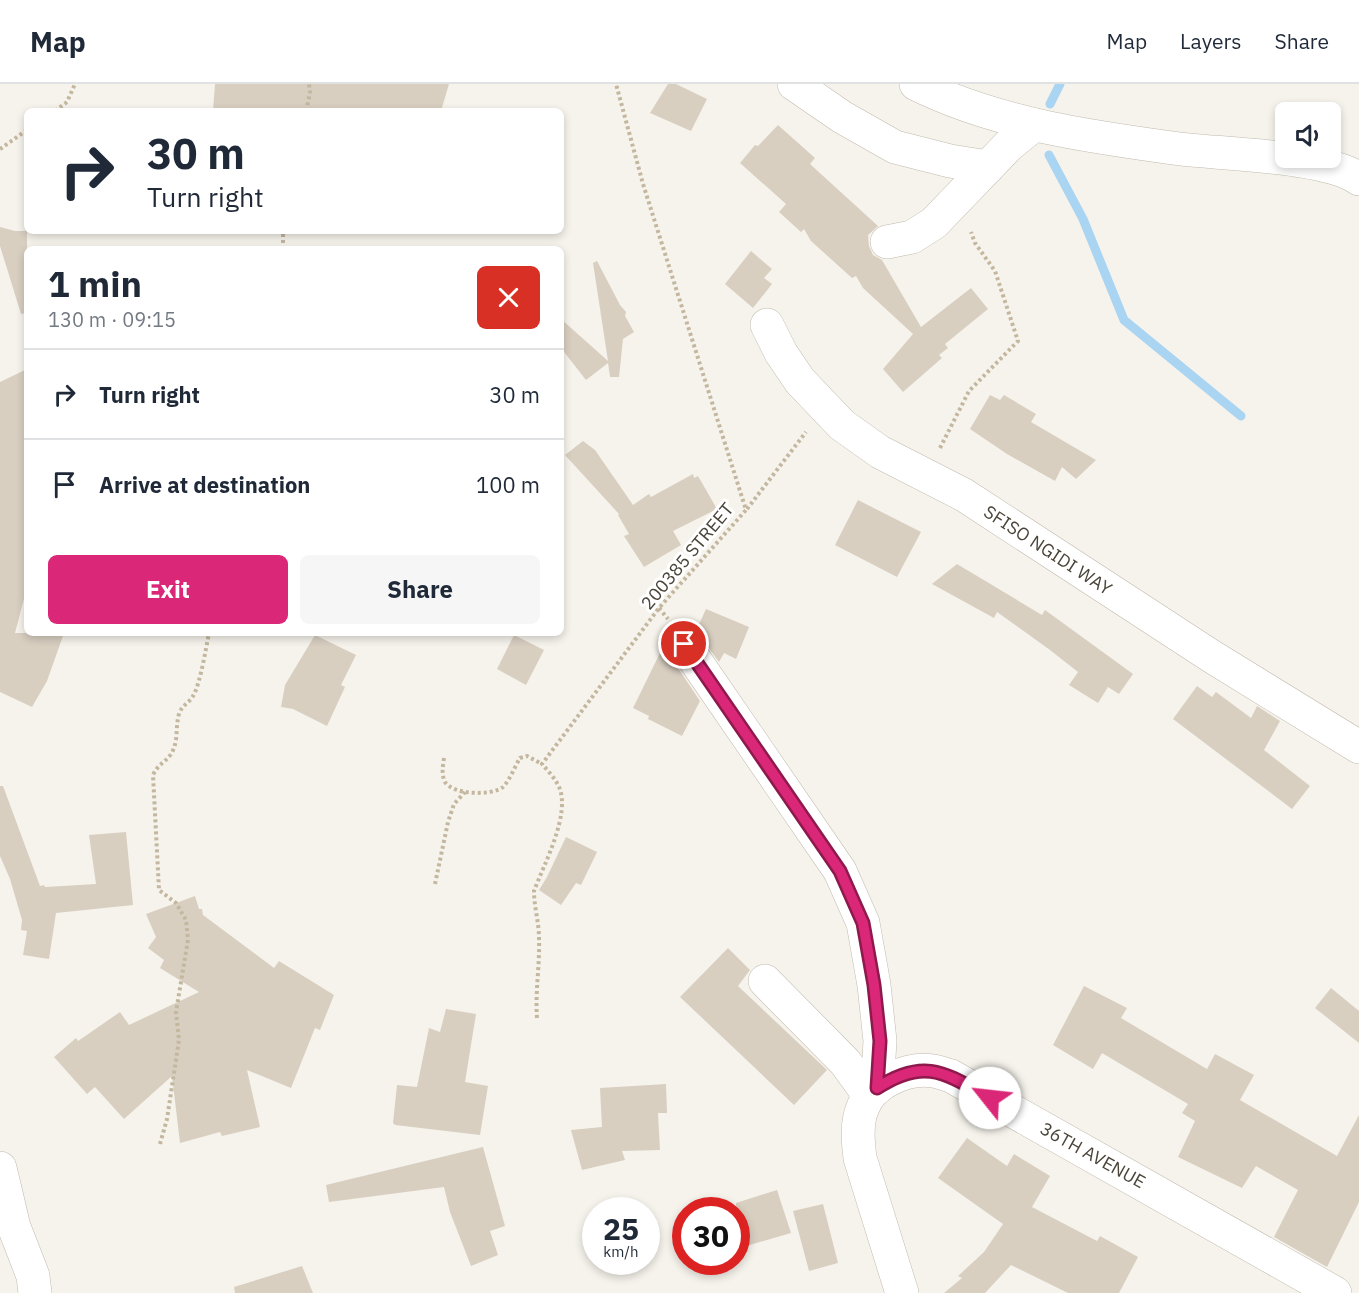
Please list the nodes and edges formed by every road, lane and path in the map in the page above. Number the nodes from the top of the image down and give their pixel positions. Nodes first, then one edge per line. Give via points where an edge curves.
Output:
1 (75, 84) edge
2 (309, 84) edge
3 (616, 84) edge
4 (794, 84) edge
5 (915, 84) edge
6 (59, 108) edge
7 (307, 108) edge
8 (1034, 125) junction
9 (24, 132) edge
10 (0, 149) edge
11 (988, 167) junction
12 (1359, 179) edge
13 (962, 195) junction
14 (887, 242) dead end
15 (766, 325) dead end
16 (825, 408) junction
17 (925, 476) junction
18 (746, 510) junction
19 (208, 636) edge
20 (684, 644) dead end
21 (1359, 747) edge
22 (444, 758) dead end
23 (542, 764) junction
24 (465, 791) junction
25 (435, 884) dead end
26 (765, 981) dead end
27 (537, 1018) dead end
28 (873, 1091) junction
29 (160, 1144) dead end
30 (0, 1168) edge
31 (35, 1293) edge
32 (902, 1293) edge
33 (1335, 1293) edge

1 - 6 path via 68,102
2 - 7 path
3 - 18 path, 200385 STREET via 646,195
4 - 11 street via 895,147
5 - 8 street via 955,101
8 - 11 street
8 - 12 street via 1182,149 1297,161 1337,169
9 - 10 path
11 - 13 street
13 - 14 street via 934,223 912,237
13 - 17 path via 965,218 975,243 995,271 1018,341 969,391
15 - 16 street, SFISO NGIDI WAY via 800,381
16 - 17 street, SFISO NGIDI WAY via 879,452
16 - 18 path
17 - 21 street, SFISO NGIDI WAY via 964,495
18 - 23 path, 200385 STREET via 659,608
19 - 29 path via 193,696 179,715 177,741 170,757 153,775 159,890 176,903 186,920 189,940 176,1012 179,1040
20 - 28 street via 840,871 863,923 880,1041
22 - 24 path via 445,781 450,787
23 - 24 path via 527,756 520,758 505,786 495,792
23 - 27 path via 559,787 563,801 557,831 534,891 539,937
24 - 25 path via 454,804 448,822
26 - 28 street
28 - 32 street via 862,1108 860,1158
28 - 33 street, 36TH AVENUE via 909,1072 932,1070 951,1076
30 - 31 street

